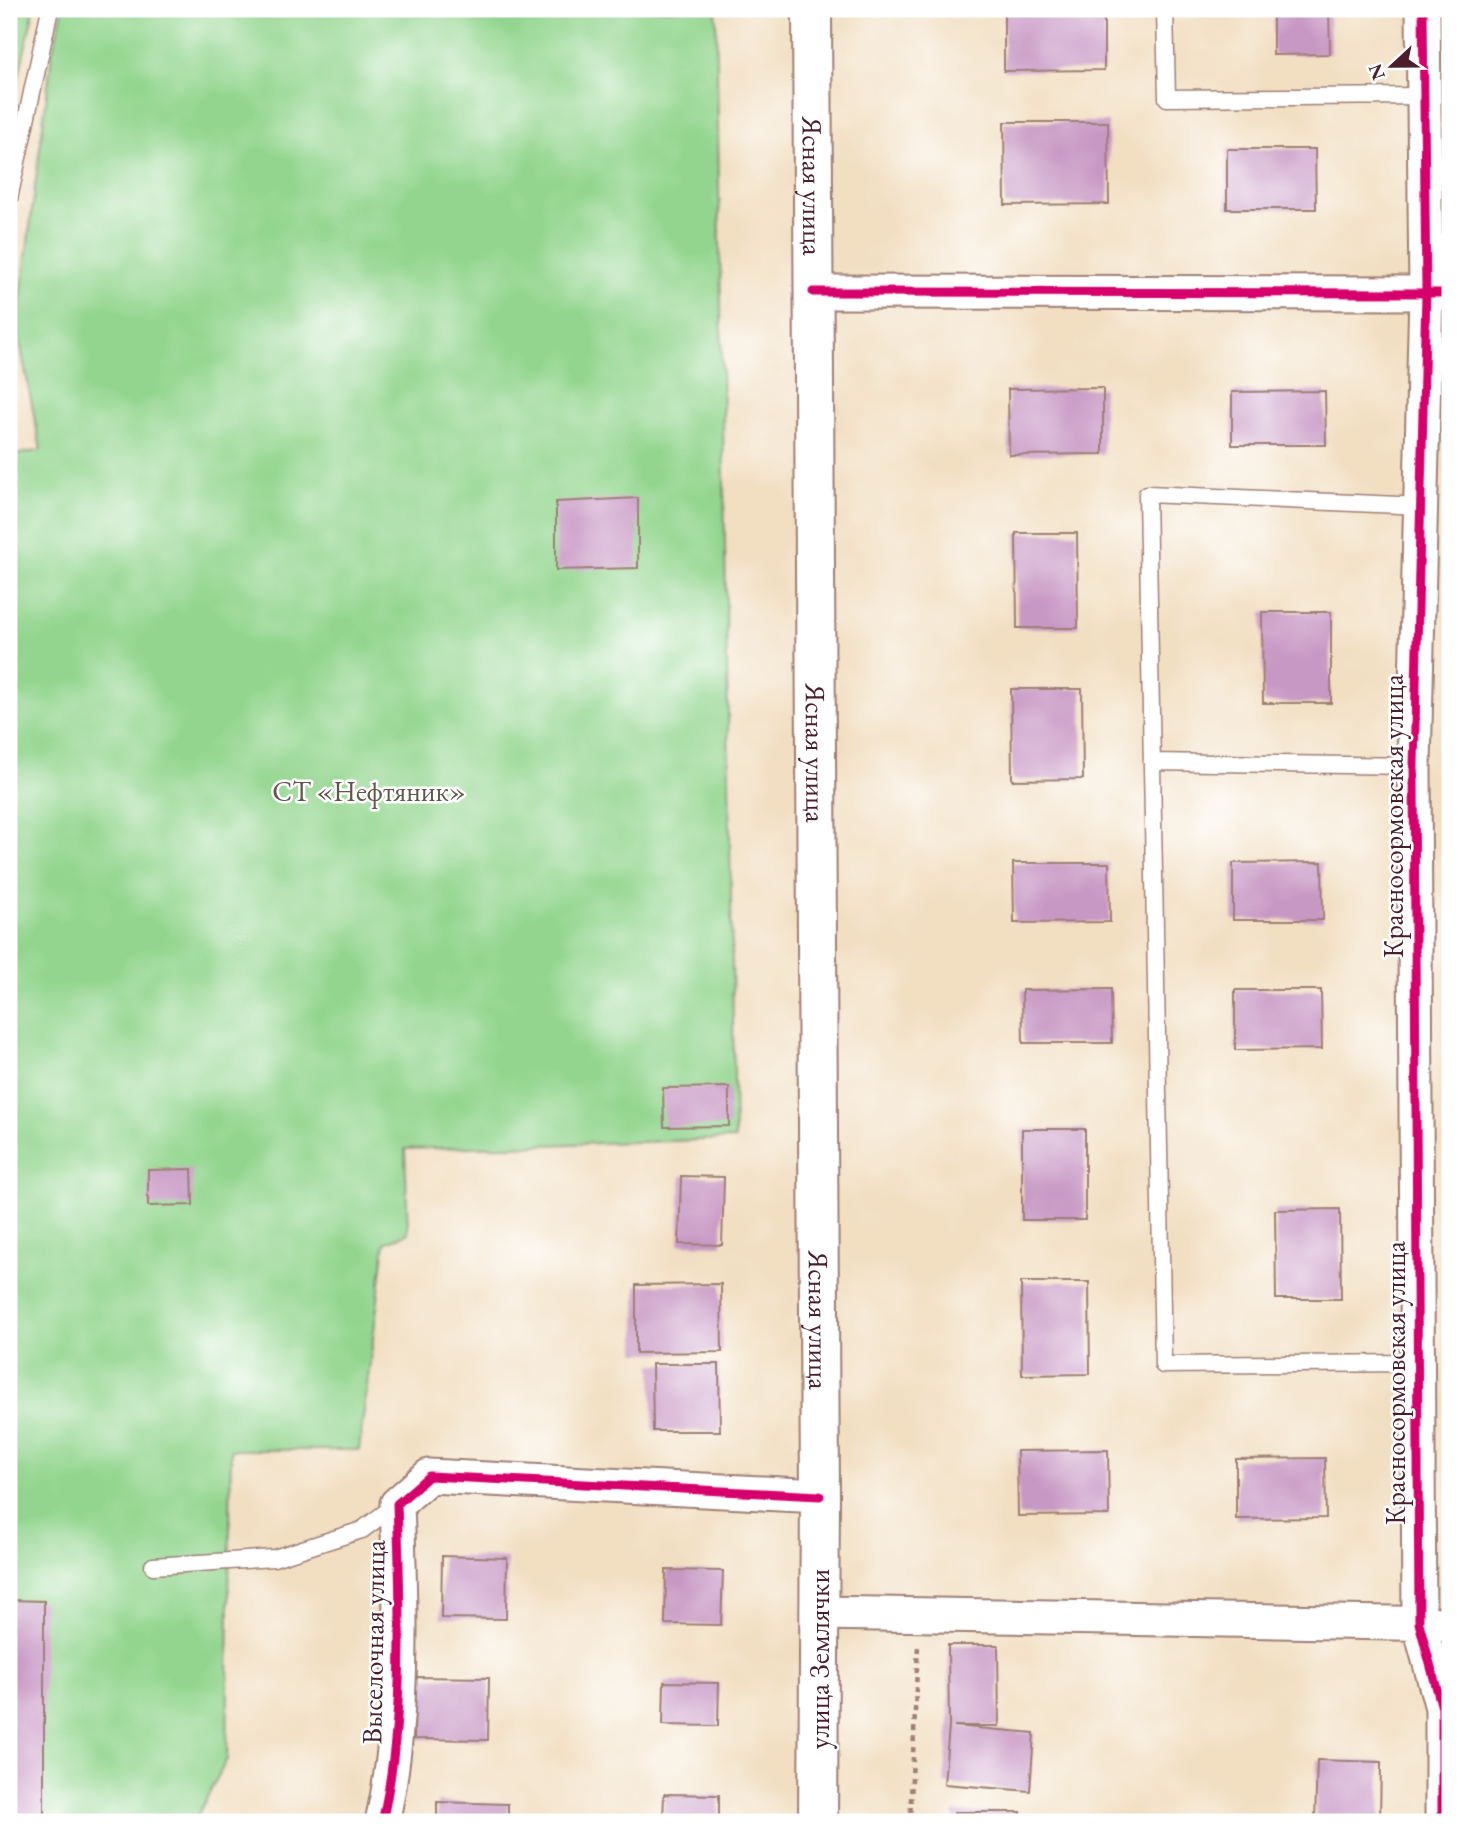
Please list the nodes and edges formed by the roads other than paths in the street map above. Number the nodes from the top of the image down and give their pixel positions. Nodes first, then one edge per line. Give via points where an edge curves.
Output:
1 (50, 9) edge
2 (812, 9) edge
3 (1165, 9) edge
4 (1423, 9) edge
5 (1423, 96) junction
6 (9, 200) edge
7 (813, 292) junction
8 (1438, 293) edge
9 (1422, 506) junction
10 (1152, 762) junction
11 (1414, 766) junction
12 (1417, 1363) junction
13 (820, 1496) junction
14 (397, 1504) junction
15 (153, 1566) dead end
16 (819, 1613) junction
17 (1435, 1624) edge
18 (382, 1822) edge
19 (818, 1822) edge
20 (1442, 1822) edge

1 - 6 lane
2 - 7 main road, Ясная улица
3 - 5 lane via 1167,98
4 - 5 street, Красносормовская улица
5 - 8 street, Красносормовская улица
7 - 8 street
7 - 13 main road, Ясная улица
8 - 9 street, Красносормовская улица
9 - 10 lane via 1147,494
9 - 11 street, Красносормовская улица
10 - 11 lane
10 - 12 lane via 1163,1365
11 - 12 street, Красносормовская улица
12 - 17 street, Красносормовская улица
13 - 14 street, Выселочная улица via 429,1476
13 - 16 main road, улица Землячки
14 - 15 lane via 362,1530 274,1558
14 - 18 street, Выселочная улица via 400,1578 394,1771
16 - 17 street
16 - 19 main road, улица Землячки
17 - 20 street, Красносормовская улица

